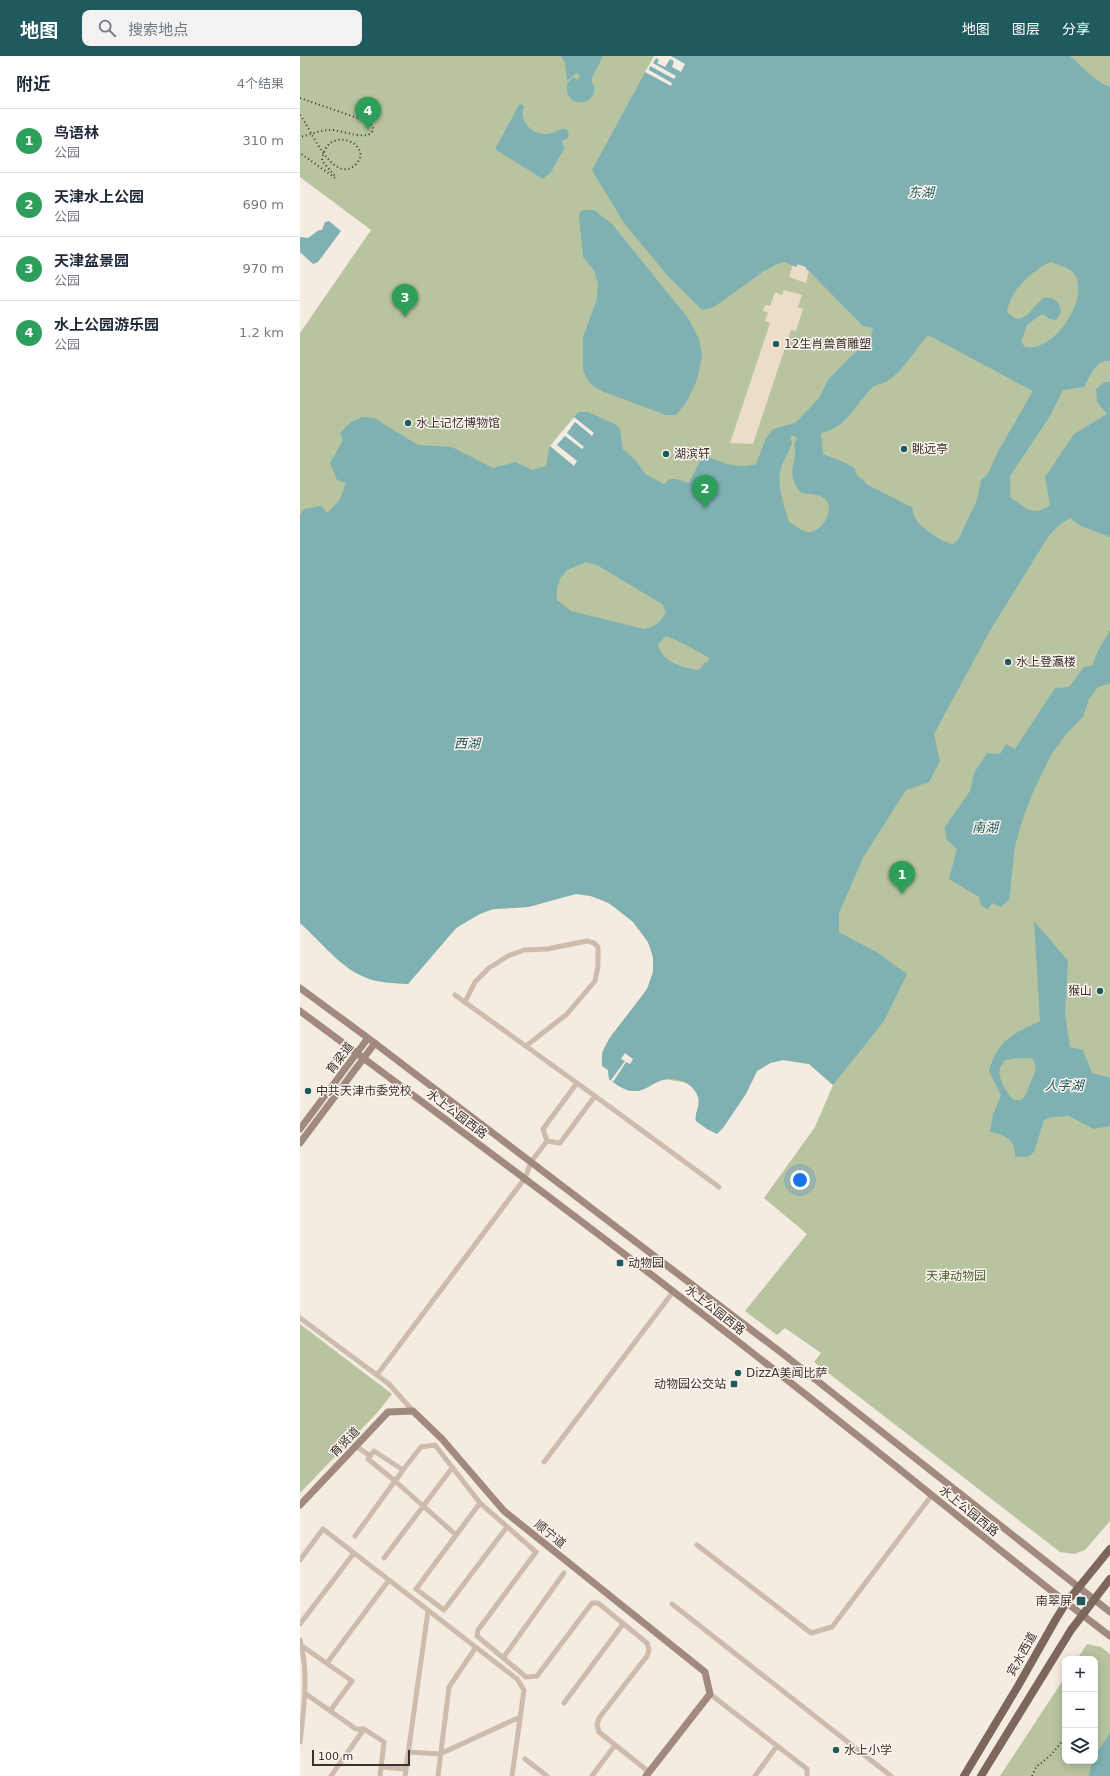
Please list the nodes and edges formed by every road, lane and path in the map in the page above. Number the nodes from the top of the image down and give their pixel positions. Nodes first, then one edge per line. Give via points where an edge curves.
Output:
1 (300, 988) edge
2 (455, 995) dead end
3 (465, 1002) junction
4 (300, 1011) edge
5 (368, 1038) junction
6 (375, 1043) junction
7 (526, 1046) junction
8 (357, 1053) junction
9 (364, 1058) junction
10 (577, 1083) junction
11 (595, 1096) junction
12 (300, 1129) edge
13 (546, 1141) junction
14 (300, 1143) edge
15 (531, 1162) junction
16 (525, 1178) junction
17 (719, 1187) dead end
18 (673, 1292) junction
19 (300, 1318) edge
20 (377, 1375) junction
21 (413, 1411) junction
22 (356, 1446) junction
23 (370, 1456) junction
24 (544, 1462) dead end
25 (452, 1468) junction
26 (403, 1470) junction
27 (395, 1481) junction
28 (932, 1495) junction
29 (480, 1503) junction
30 (300, 1505) edge
31 (423, 1506) junction
32 (507, 1527) junction
33 (456, 1535) junction
34 (355, 1536) dead end
35 (697, 1545) dead end
36 (1110, 1550) edge
37 (354, 1553) junction
38 (384, 1558) dead end
39 (300, 1560) edge
40 (564, 1573) dead end
41 (1110, 1579) edge
42 (389, 1580) junction
43 (1079, 1587) junction
44 (1094, 1598) junction
45 (1066, 1603) junction
46 (672, 1604) dead end
47 (428, 1611) junction
48 (1110, 1612) edge
49 (1081, 1615) junction
50 (300, 1624) edge
51 (623, 1624) junction
52 (1110, 1636) edge
53 (300, 1640) edge
54 (302, 1646) junction
55 (476, 1647) junction
56 (503, 1658) junction
57 (327, 1664) junction
58 (306, 1694) junction
59 (710, 1694) junction
60 (564, 1703) dead end
61 (330, 1711) junction
62 (520, 1717) junction
63 (364, 1729) junction
64 (300, 1742) edge
65 (615, 1745) junction
66 (777, 1746) junction
67 (408, 1752) junction
68 (440, 1754) junction
69 (525, 1759) dead end
70 (381, 1767) junction
71 (406, 1769) junction
72 (648, 1774) edge
73 (331, 1776) edge
74 (380, 1776) edge
75 (405, 1776) edge
76 (438, 1776) edge
77 (512, 1776) edge
78 (546, 1776) edge
79 (592, 1776) edge
80 (755, 1776) edge
81 (807, 1776) edge
82 (891, 1776) edge
83 (964, 1776) edge
84 (981, 1776) edge

1 - 5 main road, 水上公园西路
2 - 3 street
3 - 7 street
3 - 7 street via 475,982 489,968 508,956 524,950 547,949 587,941 594,943 598,947 595,981 568,1014
4 - 8 main road, 水上公园西路
5 - 6 main road, 水上公园西路
5 - 8 main road, 育梁道
6 - 9 main road
6 - 15 main road, 水上公园西路
7 - 10 street
8 - 9 main road, 水上公园西路
8 - 12 main road, 育梁道
9 - 14 main road
9 - 16 main road, 水上公园西路
10 - 11 street
10 - 13 street via 543,1129
11 - 13 street via 560,1143
11 - 17 street
13 - 15 street
15 - 16 street
15 - 43 main road, 水上公园西路 via 788,1357
16 - 18 main road, 水上公园西路
16 - 20 street
18 - 24 street
18 - 28 main road, 水上公园西路
19 - 20 street, 顺宁道
20 - 21 street, 顺宁道 via 389,1384
21 - 22 main road, 育贤道 via 388,1412
21 - 59 main road, 顺宁道 via 442,1439 504,1511 705,1672
22 - 23 street
22 - 30 main road, 育贤道
23 - 26 street via 374,1451
23 - 27 street via 368,1459
25 - 26 street via 435,1445 421,1447
25 - 29 street
25 - 31 street
26 - 27 street
27 - 31 street
27 - 34 street
28 - 35 street via 832,1627 811,1633
28 - 45 main road, 水上公园西路
29 - 32 street
29 - 33 street
31 - 33 street
31 - 38 street
32 - 33 street via 444,1610 416,1589
32 - 56 street via 536,1552 478,1630 477,1636
36 - 43 main road, 宾水西道
37 - 39 street via 323,1529
37 - 42 street
37 - 50 street
40 - 56 street
41 - 44 main road
42 - 47 street
42 - 57 street
43 - 44 main road, 水上公园西路
43 - 45 main road, 宾水西道
44 - 48 main road, 水上公园西路
44 - 49 main road
45 - 49 main road, 水上公园西路
45 - 83 main road, 宾水西道
46 - 82 street
47 - 55 street
47 - 67 street
49 - 52 main road, 水上公园西路
49 - 84 main road
51 - 56 street via 598,1602 592,1603 537,1676 526,1677
51 - 60 street
51 - 65 street via 647,1643 649,1650 599,1718 599,1732
53 - 54 street
54 - 57 street
54 - 58 street
55 - 62 street via 517,1679 524,1690
55 - 68 street via 449,1687
57 - 61 street via 352,1681
58 - 61 street
58 - 64 street
59 - 66 street
59 - 72 main road
61 - 63 street via 356,1729
62 - 68 street
62 - 77 street
63 - 70 street via 384,1742
63 - 73 street
65 - 72 street
65 - 79 street
66 - 80 street
66 - 81 street via 807,1769
67 - 68 street
67 - 71 street
68 - 76 street
69 - 78 street
70 - 71 street
70 - 74 street
71 - 75 street

